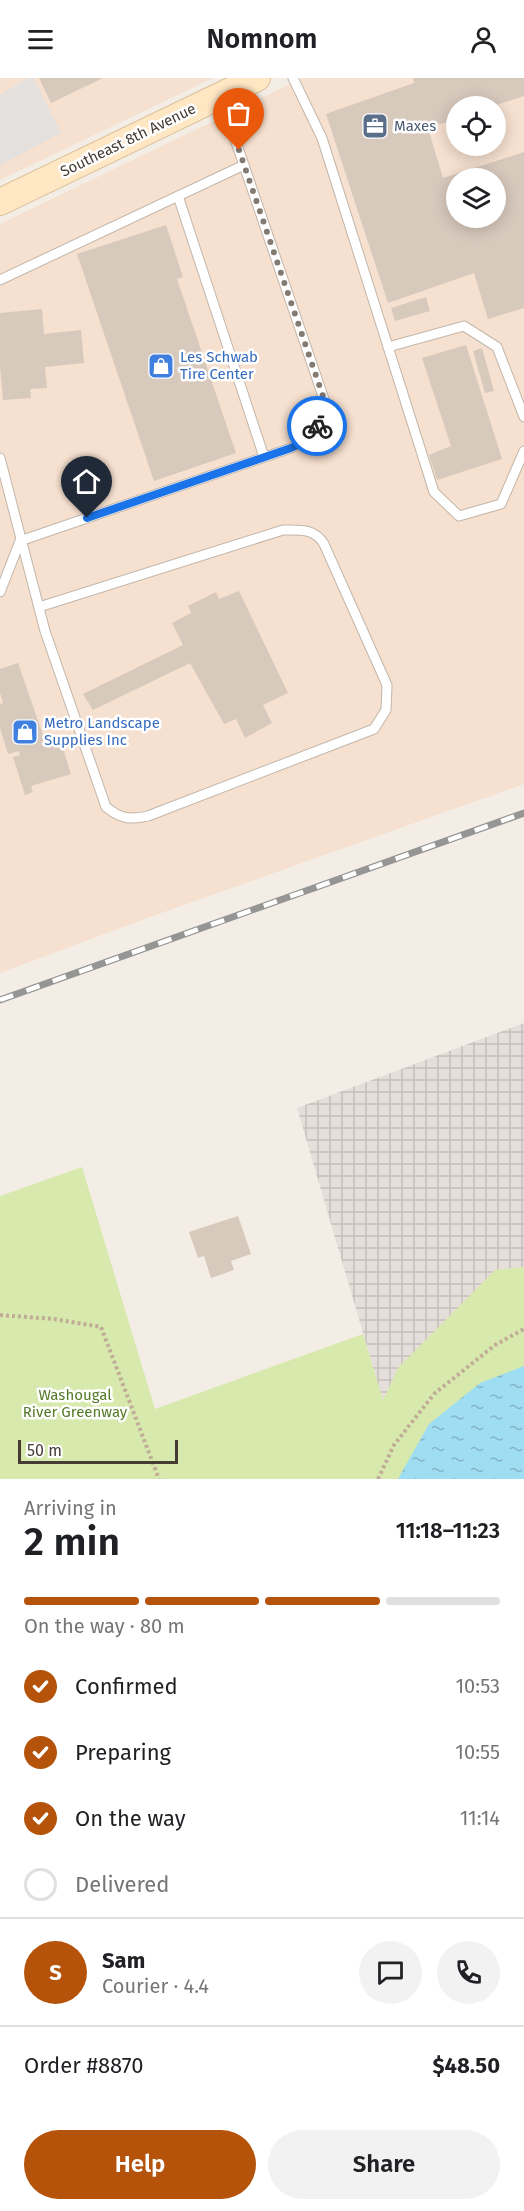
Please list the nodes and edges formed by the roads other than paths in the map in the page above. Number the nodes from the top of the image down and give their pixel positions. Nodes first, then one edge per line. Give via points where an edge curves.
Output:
1 (257, 78) edge
2 (293, 78) edge
3 (221, 96) junction
4 (244, 165) junction
5 (178, 196) junction
6 (0, 202) edge
7 (0, 280) edge
8 (388, 347) junction
9 (524, 417) edge
10 (524, 451) edge
11 (264, 457) junction
12 (0, 458) edge
13 (20, 541) junction
14 (0, 592) edge
15 (39, 607) junction

1 - 3 main road, Southeast 8th Avenue
2 - 8 lane via 322,138
3 - 4 lane
3 - 6 main road, Southeast 8th Avenue
4 - 5 lane
4 - 11 lane via 326,405 322,419 308,439
5 - 7 lane
5 - 11 lane
8 - 9 lane via 464,326 497,347
8 - 10 lane via 434,492 459,516 501,504
11 - 13 lane
12 - 13 lane
13 - 14 lane
13 - 15 lane
15 - 15 lane via 106,807 130,820 374,729 386,710 387,685 324,544 311,531 283,530

